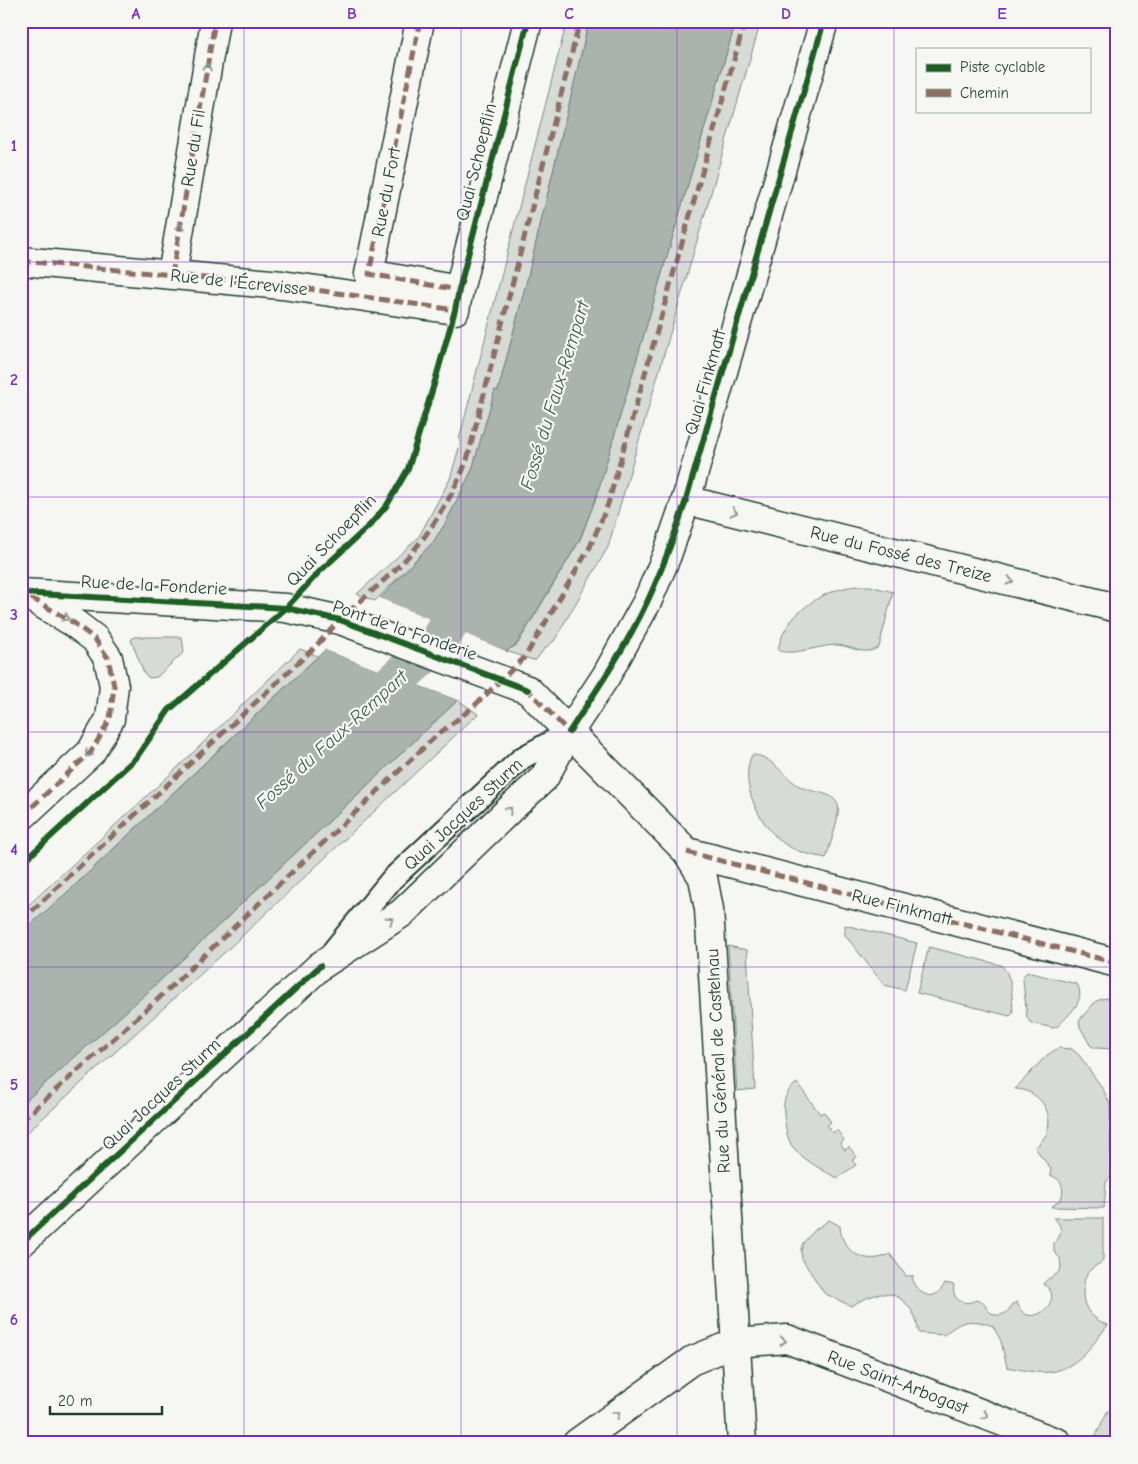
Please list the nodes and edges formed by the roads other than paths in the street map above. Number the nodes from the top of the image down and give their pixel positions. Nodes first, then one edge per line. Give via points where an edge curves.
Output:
1 (215, 21) edge
2 (420, 21) edge
3 (528, 21) edge
4 (824, 21) edge
5 (21, 261) edge
6 (172, 275) junction
7 (457, 300) junction
8 (686, 500) junction
9 (22, 593) edge
10 (286, 608) joint
11 (1117, 608) edge
12 (569, 732) junction
13 (21, 817) edge
14 (686, 852) junction
15 (1117, 963) edge
16 (21, 1243) edge
17 (735, 1343) junction
18 (577, 1443) edge
19 (742, 1443) edge
20 (1058, 1443) edge

6 -> 1 street, Rue du Fil
2 - 7 street, Rue du Fort via 369,274
3 - 7 street, Quai Schoepflin
4 - 8 street, Quai Finkmatt
5 - 6 street, Rue de l'Écrevisse
6 - 7 street, Rue de l'Écrevisse
8 -> 11 street, Rue du Fossé des Treize
8 - 12 street, Quai Finkmatt via 647,602 606,676
9 - 10 street, Rue de la Fonderie
9 -> 13 street via 95,639 108,658 114,686 110,719 91,752
10 - 12 street, Pont de la Fonderie via 340,620 528,690
12 - 14 street, Rue du Général de Castelnau
12 - 16 street, Quai Jacques Sturm via 544,778 402,913 320,966
14 - 15 street, Rue Finkmatt
14 - 17 street, Rue du Général de Castelnau via 703,878 709,910
18 -> 17 street, Rue Saint-Arbogast via 691,1361
17 - 19 street, Rue du Général de Castelnau
17 -> 20 street, Rue Saint-Arbogast via 787,1340

